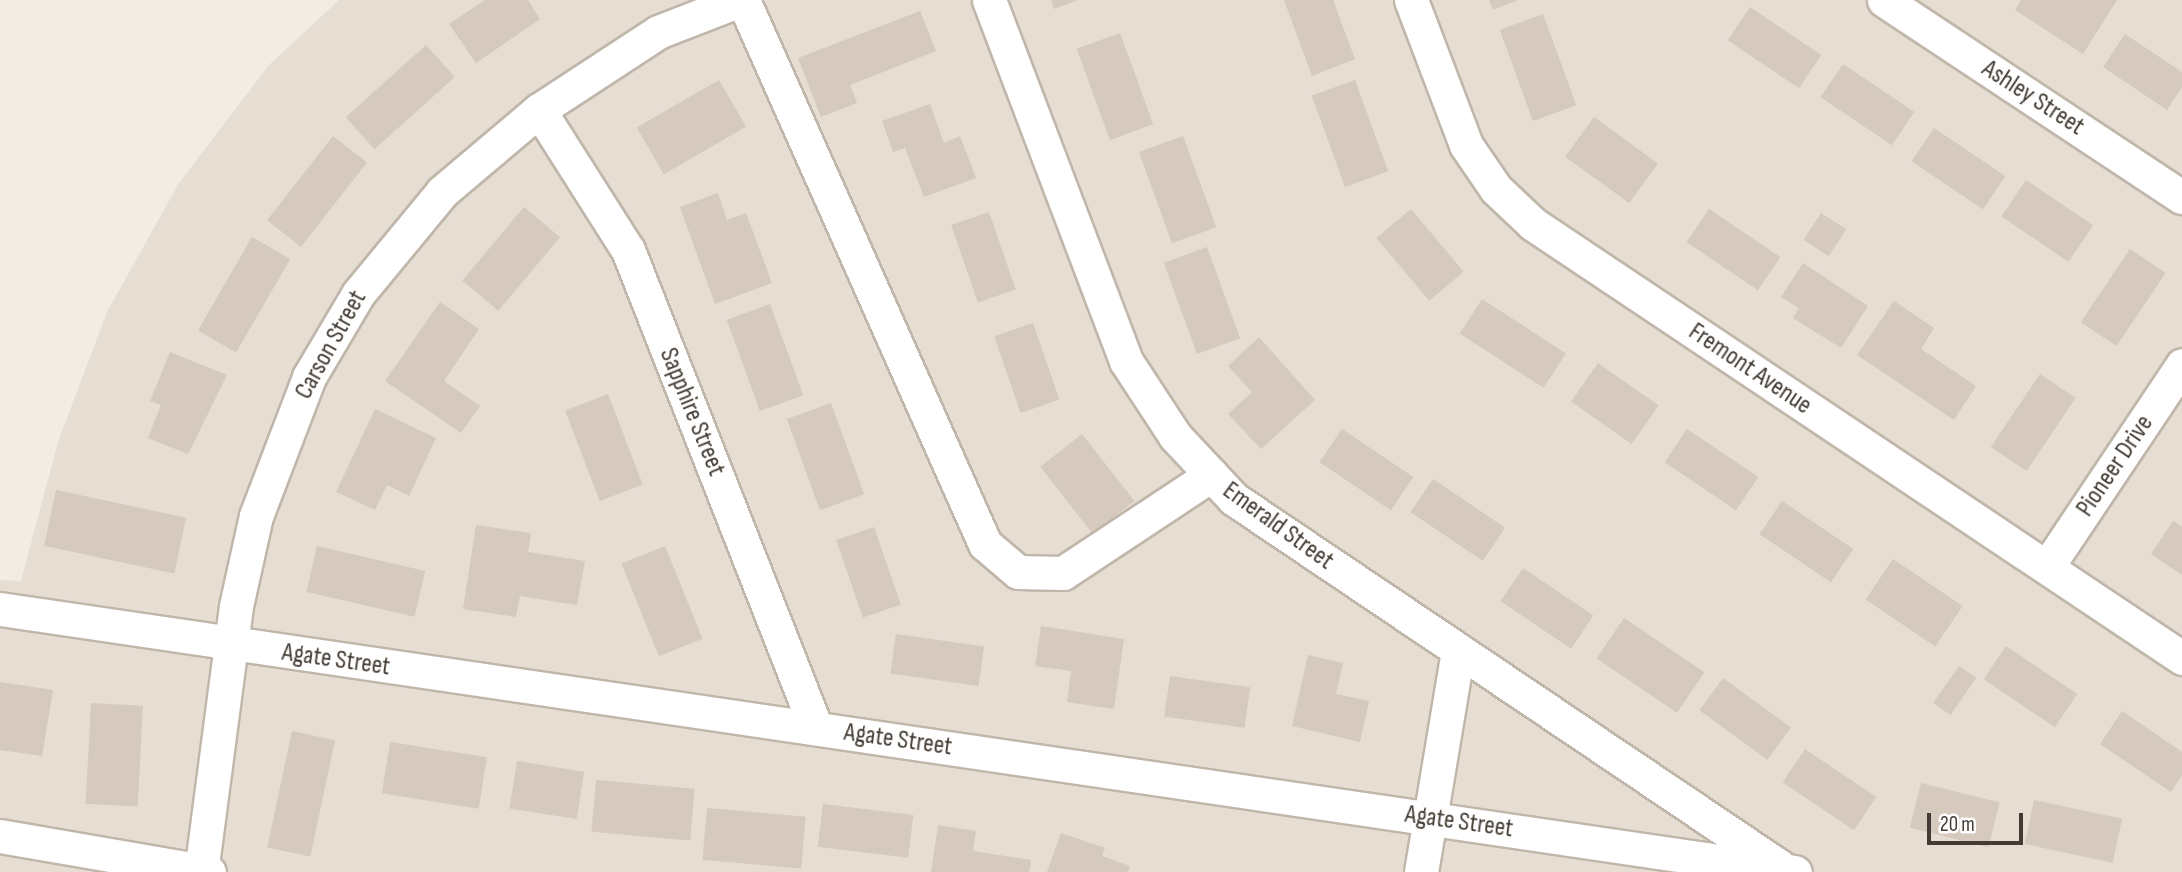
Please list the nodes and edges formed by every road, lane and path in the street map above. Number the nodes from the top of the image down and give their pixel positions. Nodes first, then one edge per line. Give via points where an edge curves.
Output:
1 (741, 0) edge
2 (989, 0) edge
3 (1411, 0) edge
4 (1884, 0) edge
5 (539, 110) junction
6 (2182, 197) edge
7 (2182, 365) edge
8 (1211, 475) junction
9 (2047, 567) junction
10 (0, 609) edge
11 (232, 646) junction
12 (1458, 650) junction
13 (2182, 658) edge
14 (817, 728) junction
15 (1430, 817) junction
16 (0, 836) edge
17 (1790, 871) edge
18 (204, 872) edge
19 (1421, 872) edge

1 - 5 street, Carson Street via 658,32
1 - 8 street via 985,544 1018,572 1063,573
2 - 8 street, Emerald Street via 1126,361 1175,436
3 - 9 street, Fremont Avenue via 1466,145 1496,189 1533,224
4 - 6 street, Ashley Street
5 - 11 street, Carson Street via 478,156 426,209 334,333 274,458
5 - 14 street, Sapphire Street via 628,250
7 - 9 street, Pioneer Drive
8 - 12 street, Emerald Street via 1234,499
9 - 13 street, Fremont Avenue
10 - 11 street, Agate Street
11 - 14 street, Agate Street
11 - 18 street, Carson Street
12 - 15 street
12 - 17 street, Emerald Street
14 - 15 street, Agate Street
15 - 17 street, Agate Street
15 - 19 street
16 - 18 street

